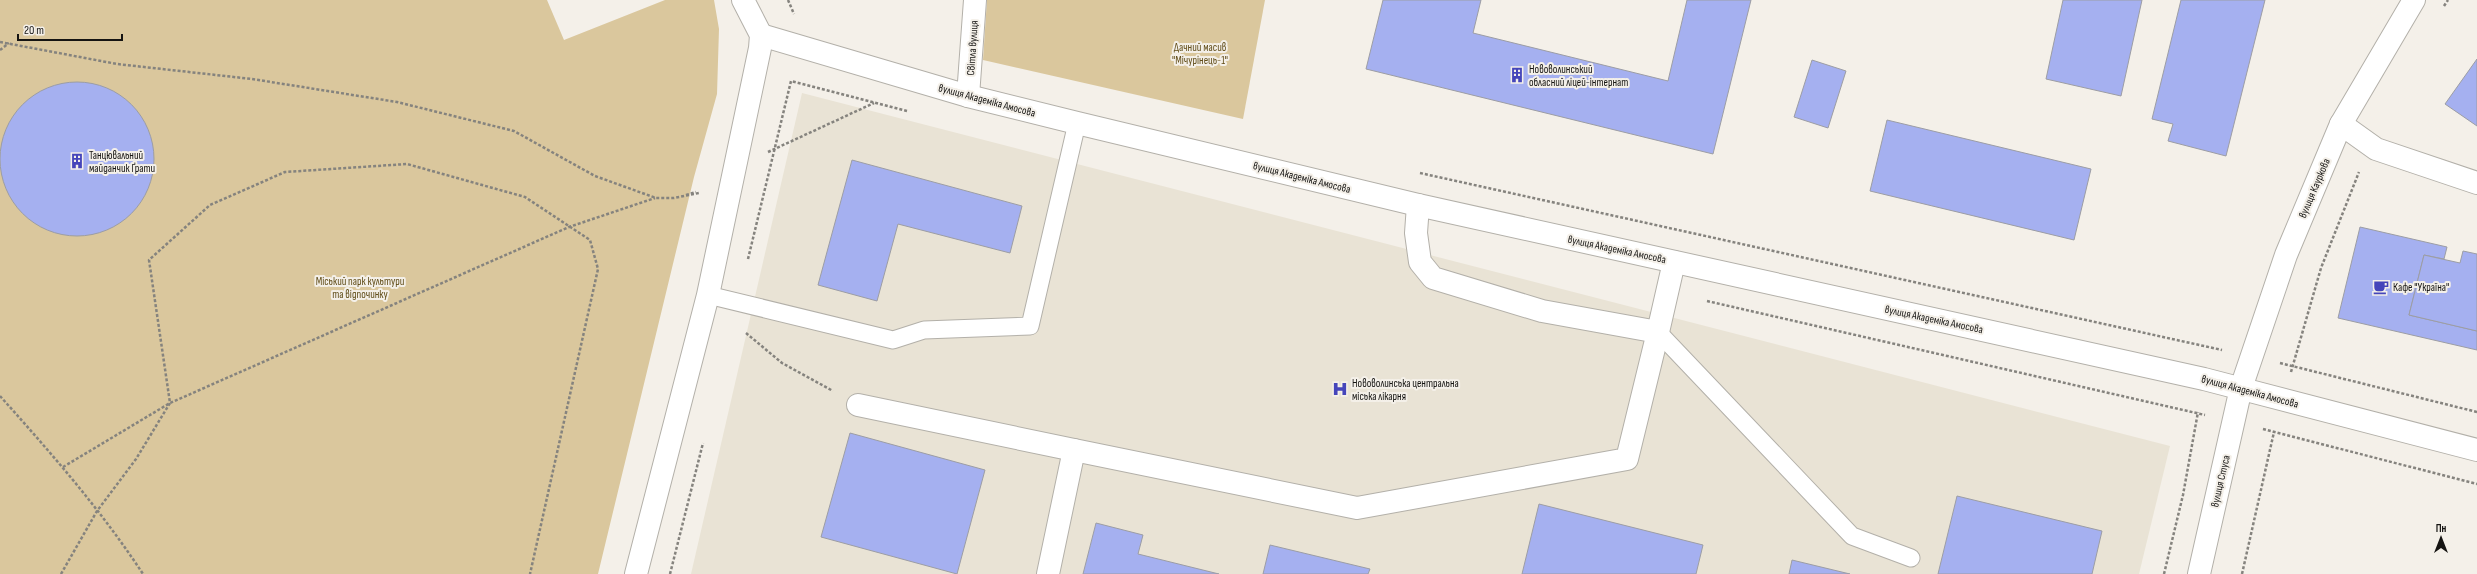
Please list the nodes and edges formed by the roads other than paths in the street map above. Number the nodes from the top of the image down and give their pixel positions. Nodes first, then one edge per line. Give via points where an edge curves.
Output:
1 (743, 0) edge
2 (975, 0) edge
3 (2414, 0) edge
4 (761, 36) junction
5 (968, 96) junction
6 (1077, 123) junction
7 (2341, 124) junction
8 (2477, 183) edge
9 (1418, 205) junction
10 (1674, 262) junction
11 (708, 295) junction
12 (1658, 332) junction
13 (2241, 388) junction
14 (858, 405) road end
15 (1074, 450) junction
16 (2477, 450) edge
17 (1911, 558) dead end
18 (636, 574) edge
19 (1048, 574) edge
20 (2199, 574) edge

1 - 4 street
2 - 5 street, Світла вулиця
3 - 7 street, вулиця Кауркова
4 - 5 street, вулиця Академіка Амосова
4 - 11 street
5 - 6 street, вулиця Академіка Амосова
6 - 9 street, вулиця Академіка Амосова
6 - 11 lane via 1030,326 924,330 893,340
7 - 8 street via 2369,145
7 - 13 street, вулиця Кауркова via 2286,255
9 - 10 street, вулиця Академіка Амосова
9 - 12 street via 1416,233 1420,262 1433,278 1542,311
10 - 12 street
10 - 13 street, вулиця Академіка Амосова
11 - 18 street
12 - 15 street via 1627,459 1357,508
12 - 17 lane via 1852,536
13 - 16 street, вулиця Академіка Амосова
13 - 20 street, вулиця Стуса
14 - 15 street
15 - 19 street

